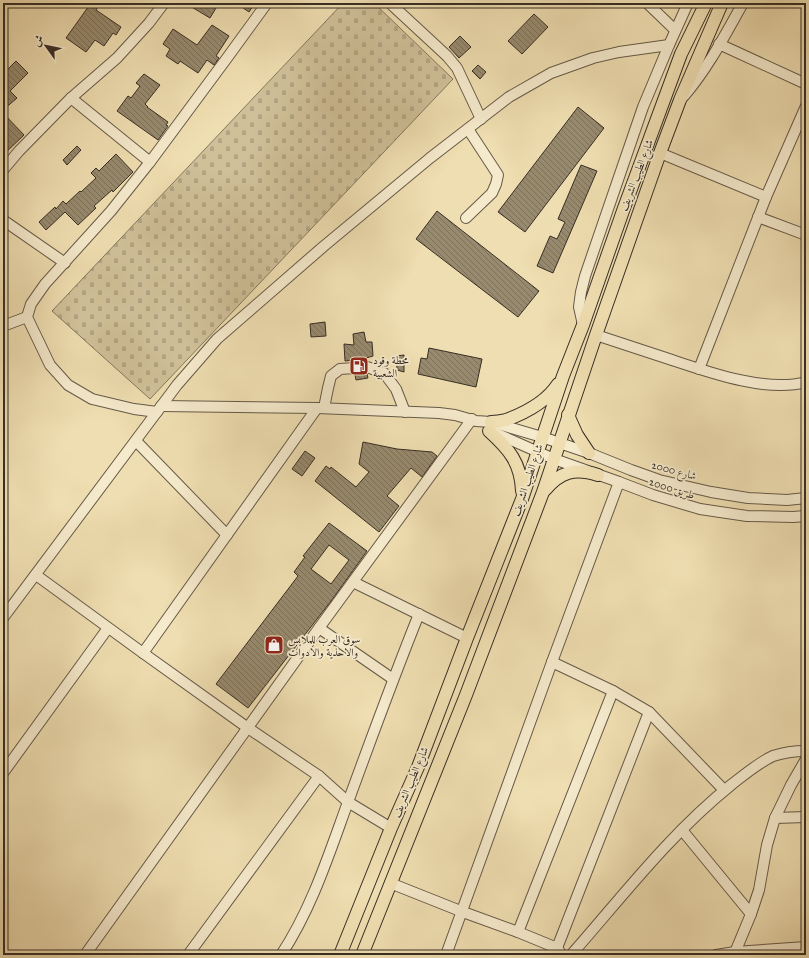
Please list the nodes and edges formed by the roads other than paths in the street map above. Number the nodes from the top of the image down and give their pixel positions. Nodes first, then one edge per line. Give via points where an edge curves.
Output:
1 (164, 3) edge
2 (267, 3) edge
3 (392, 3) edge
4 (647, 3) edge
5 (688, 3) edge
6 (706, 3) edge
7 (722, 3) edge
8 (743, 3) edge
9 (675, 30) junction
10 (669, 44) junction
11 (719, 44) junction
12 (806, 84) edge
13 (71, 98) junction
14 (680, 100) junction
15 (806, 106) edge
16 (481, 119) junction
17 (468, 129) junction
18 (660, 153) junction
19 (150, 162) junction
20 (3, 170) edge
21 (766, 197) junction
22 (758, 217) junction
23 (466, 218) dead end
24 (3, 220) edge
25 (806, 235) edge
26 (65, 263) junction
27 (27, 317) junction
28 (583, 325) junction
29 (3, 326) edge
30 (596, 335) junction
31 (366, 367) dead end
32 (355, 368) dead end
33 (699, 369) junction
34 (563, 376) junction
35 (806, 382) edge
36 (321, 408) junction
37 (159, 409) junction
38 (406, 412) junction
39 (568, 415) junction
40 (474, 420) junction
41 (490, 427) junction
42 (542, 437) junction
43 (136, 441) junction
44 (559, 443) junction
45 (536, 452) junction
46 (589, 453) junction
47 (554, 459) junction
48 (598, 475) junction
49 (619, 482) junction
50 (543, 492) junction
51 (806, 498) edge
52 (522, 499) junction
53 (806, 516) edge
54 (227, 534) junction
55 (36, 575) junction
56 (354, 582) junction
57 (419, 614) junction
58 (3, 618) edge
59 (108, 628) junction
60 (319, 628) junction
61 (467, 638) junction
62 (142, 653) junction
63 (552, 662) junction
64 (393, 679) junction
65 (613, 691) junction
66 (649, 712) junction
67 (248, 728) junction
68 (806, 751) edge
69 (806, 759) edge
70 (3, 773) edge
71 (319, 776) junction
72 (724, 790) junction
73 (348, 802) junction
74 (806, 817) edge
75 (775, 818) junction
76 (391, 828) junction
77 (682, 830) junction
78 (390, 883) junction
79 (462, 912) junction
80 (751, 914) junction
81 (518, 932) junction
82 (806, 947) edge
83 (560, 952) edge
84 (734, 953) edge
85 (85, 955) edge
86 (188, 955) edge
87 (283, 955) edge
88 (340, 955) edge
89 (362, 955) edge
90 (446, 955) edge
91 (571, 955) edge
92 (716, 955) edge

1 - 13 street via 117,58
2 - 19 street
3 - 16 street via 457,68
4 - 9 street
5 - 9 street
6 - 28 main road, شارع الطيب الشريف via 681,54
7 - 14 main road, شارع الطيب الشريف
8 - 11 street
9 - 10 street
10 - 16 street via 593,58 551,73 509,97
10 - 28 street via 644,107 580,292 579,307
11 - 12 street
11 - 14 street via 693,86
13 - 19 street
13 - 20 street
14 - 18 main road, شارع الطيب الشريف
15 - 21 street
16 - 17 street
17 - 23 street via 498,175 492,193
17 - 37 street via 324,246 217,339
18 - 21 street
18 - 30 main road, شارع الطيب الشريف
19 - 26 street
21 - 22 street
22 - 25 street
22 - 33 street
24 - 26 street
26 - 27 street via 45,284 31,304
27 - 29 street
27 - 37 street via 50,365 68,384 92,398 134,409
28 - 34 main road, شارع الطيب الشريف
30 - 33 street
30 - 39 main road, شارع الطيب الشريف
31 - 38 street via 384,373 396,389
32 - 36 street via 340,369 331,376
33 - 35 street via 750,382 778,385
34 - 41 main road via 549,394 534,406
34 - 42 main road, شارع الطيب الشريف
36 - 37 street
36 - 38 street
36 - 54 street
37 - 43 street
38 - 40 street via 439,413
39 - 44 main road, شارع الطيب الشريف
39 - 46 main road
40 - 41 street
40 - 56 street
41 - 42 street, شارع 2000
41 - 45 street, طريق 2000
41 - 52 main road via 516,461 521,477
42 - 44 street, شارع 2000
42 - 45 main road, شارع الطيب الشريف
43 - 54 street
43 - 55 street
44 - 46 street, شارع 2000
44 - 47 main road, شارع الطيب الشريف
45 - 47 street, طريق 2000
45 - 52 main road, شارع الطيب الشريف
46 - 51 street, شارع 2000 via 659,480 711,492 748,498
47 - 48 street, طريق 2000
47 - 50 main road, شارع الطيب الشريف
48 - 49 street, طريق 2000
48 - 50 main road via 586,471 574,472 551,483
49 - 53 street, طريق 2000 via 700,509 747,516
49 - 63 street
50 - 78 main road, شارع الطيب الشريف via 466,695
52 - 61 main road, شارع الطيب الشريف
54 - 62 street
55 - 58 street
55 - 59 street
56 - 57 street
56 - 60 street
57 - 61 street
57 - 64 street
59 - 62 street
59 - 70 street
60 - 64 street
60 - 67 street
61 - 76 main road, شارع الطيب الشريف via 418,767
62 - 67 street
63 - 65 street
63 - 79 street
64 - 73 street
65 - 66 street
65 - 81 street
66 - 72 street
66 - 83 street
67 - 71 street
67 - 85 street
68 - 72 street via 792,751 773,757 750,770
69 - 75 street
71 - 73 street
71 - 86 street
72 - 77 street
73 - 76 street
73 - 87 street via 304,916
74 - 75 street
75 - 80 street
76 - 88 main road, شارع الطيب الشريف
77 - 80 street
77 - 91 street
78 - 79 street
78 - 89 main road, شارع الطيب الشريف
79 - 81 street
79 - 90 street
80 - 84 street
81 - 83 street
82 - 84 street
84 - 92 street

